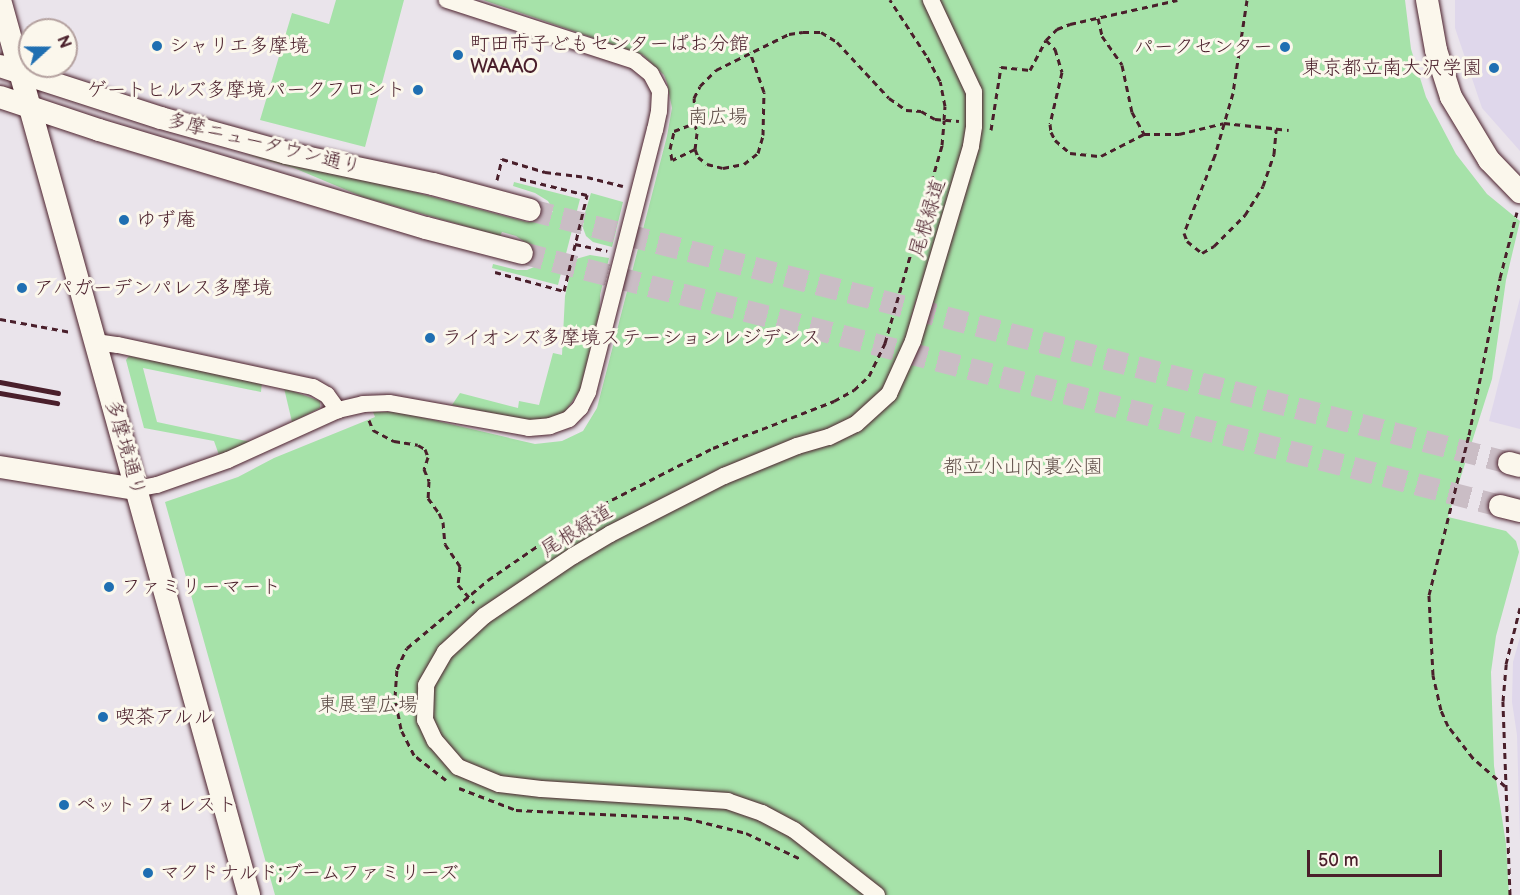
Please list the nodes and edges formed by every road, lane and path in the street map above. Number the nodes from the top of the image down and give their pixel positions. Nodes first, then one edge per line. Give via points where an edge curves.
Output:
1 (0, 0) edge
2 (447, 0) edge
3 (890, 0) edge
4 (931, 0) edge
5 (1177, 0) edge
6 (1247, 0) edge
7 (1427, 0) edge
8 (1098, 18) junction
9 (1046, 40) junction
10 (750, 52) junction
11 (10, 70) edge
12 (0, 97) edge
13 (30, 108) junction
14 (944, 120) junction
15 (695, 123) junction
16 (1224, 123) junction
17 (974, 126) junction
18 (1276, 129) junction
19 (1289, 130) dead end
20 (1144, 134) junction
21 (695, 149) junction
22 (518, 178) dead end
23 (495, 185) dead end
24 (640, 190) junction
25 (1519, 201) edge
26 (530, 210) tunnel mouth
27 (575, 244) junction
28 (610, 251) dead end
29 (522, 254) tunnel mouth
30 (495, 272) dead end
31 (0, 319) edge
32 (71, 332) dead end
33 (96, 342) junction
34 (338, 410) junction
35 (373, 430) dead end
36 (0, 467) edge
37 (136, 489) junction
38 (1520, 608) edge
39 (1505, 786) junction
40 (249, 895) edge
41 (877, 895) edge
42 (1510, 895) edge

1 - 11 street, 多摩境通り
2 - 24 street via 644,66 656,82 661,99
3 - 14 path via 940,81
4 - 17 street, 尾根緑道 via 974,92
5 - 8 path
6 - 16 path via 1240,54
7 - 25 street via 1436,50 1451,97
8 - 9 path via 1057,29
8 - 20 path via 1102,36 1122,65 1132,112
9 - 17 path via 1030,70 1001,67 993,130
9 - 20 path via 1055,49 1062,72 1050,123 1060,146 1080,156 1101,156
10 - 14 path via 789,34 821,32 837,42 889,98 906,110
10 - 15 path via 716,70 700,86 694,98
10 - 21 path via 764,92 763,135 758,153 744,164 723,168 707,164
11 - 13 street, 多摩境通り
11 - 26 street, 多摩ニュータウン通り via 286,153 433,184
12 - 13 street, 多摩ニュータウン通り
13 - 29 street, 多摩ニュータウン通り
13 - 33 street, 多摩境通り
14 - 17 path
14 - 35 path via 942,145 885,343 869,376 854,390 713,448 584,514 469,596 458,585 460,566 446,544 440,513 429,498 425,449 394,441
15 - 21 path
15 - 21 path via 674,131 672,160
16 - 18 path
16 - 18 path via 1184,233 1187,241 1202,253 1245,215 1263,186 1274,154
16 - 20 path via 1179,134
17 - 41 street, 尾根緑道 via 913,341 889,394 856,424 724,476 573,556 484,616 445,652 426,685 425,720 435,741 458,767 499,784 728,801 794,830
18 - 19 path
22 - 27 path via 587,195
23 - 24 path via 502,159 545,172
24 - 34 street via 588,392 569,419 530,428 389,403
25 - 39 path via 1469,435 1429,595 1433,675 1441,710 1448,726 1473,758
27 - 28 path
27 - 30 path via 564,291
31 - 32 path
33 - 34 street via 313,387 327,394
33 - 37 street, 多摩境通り
34 - 37 street via 228,460
36 - 37 street
37 - 40 street, 多摩境通り
38 - 39 path via 1504,681
39 - 42 path

